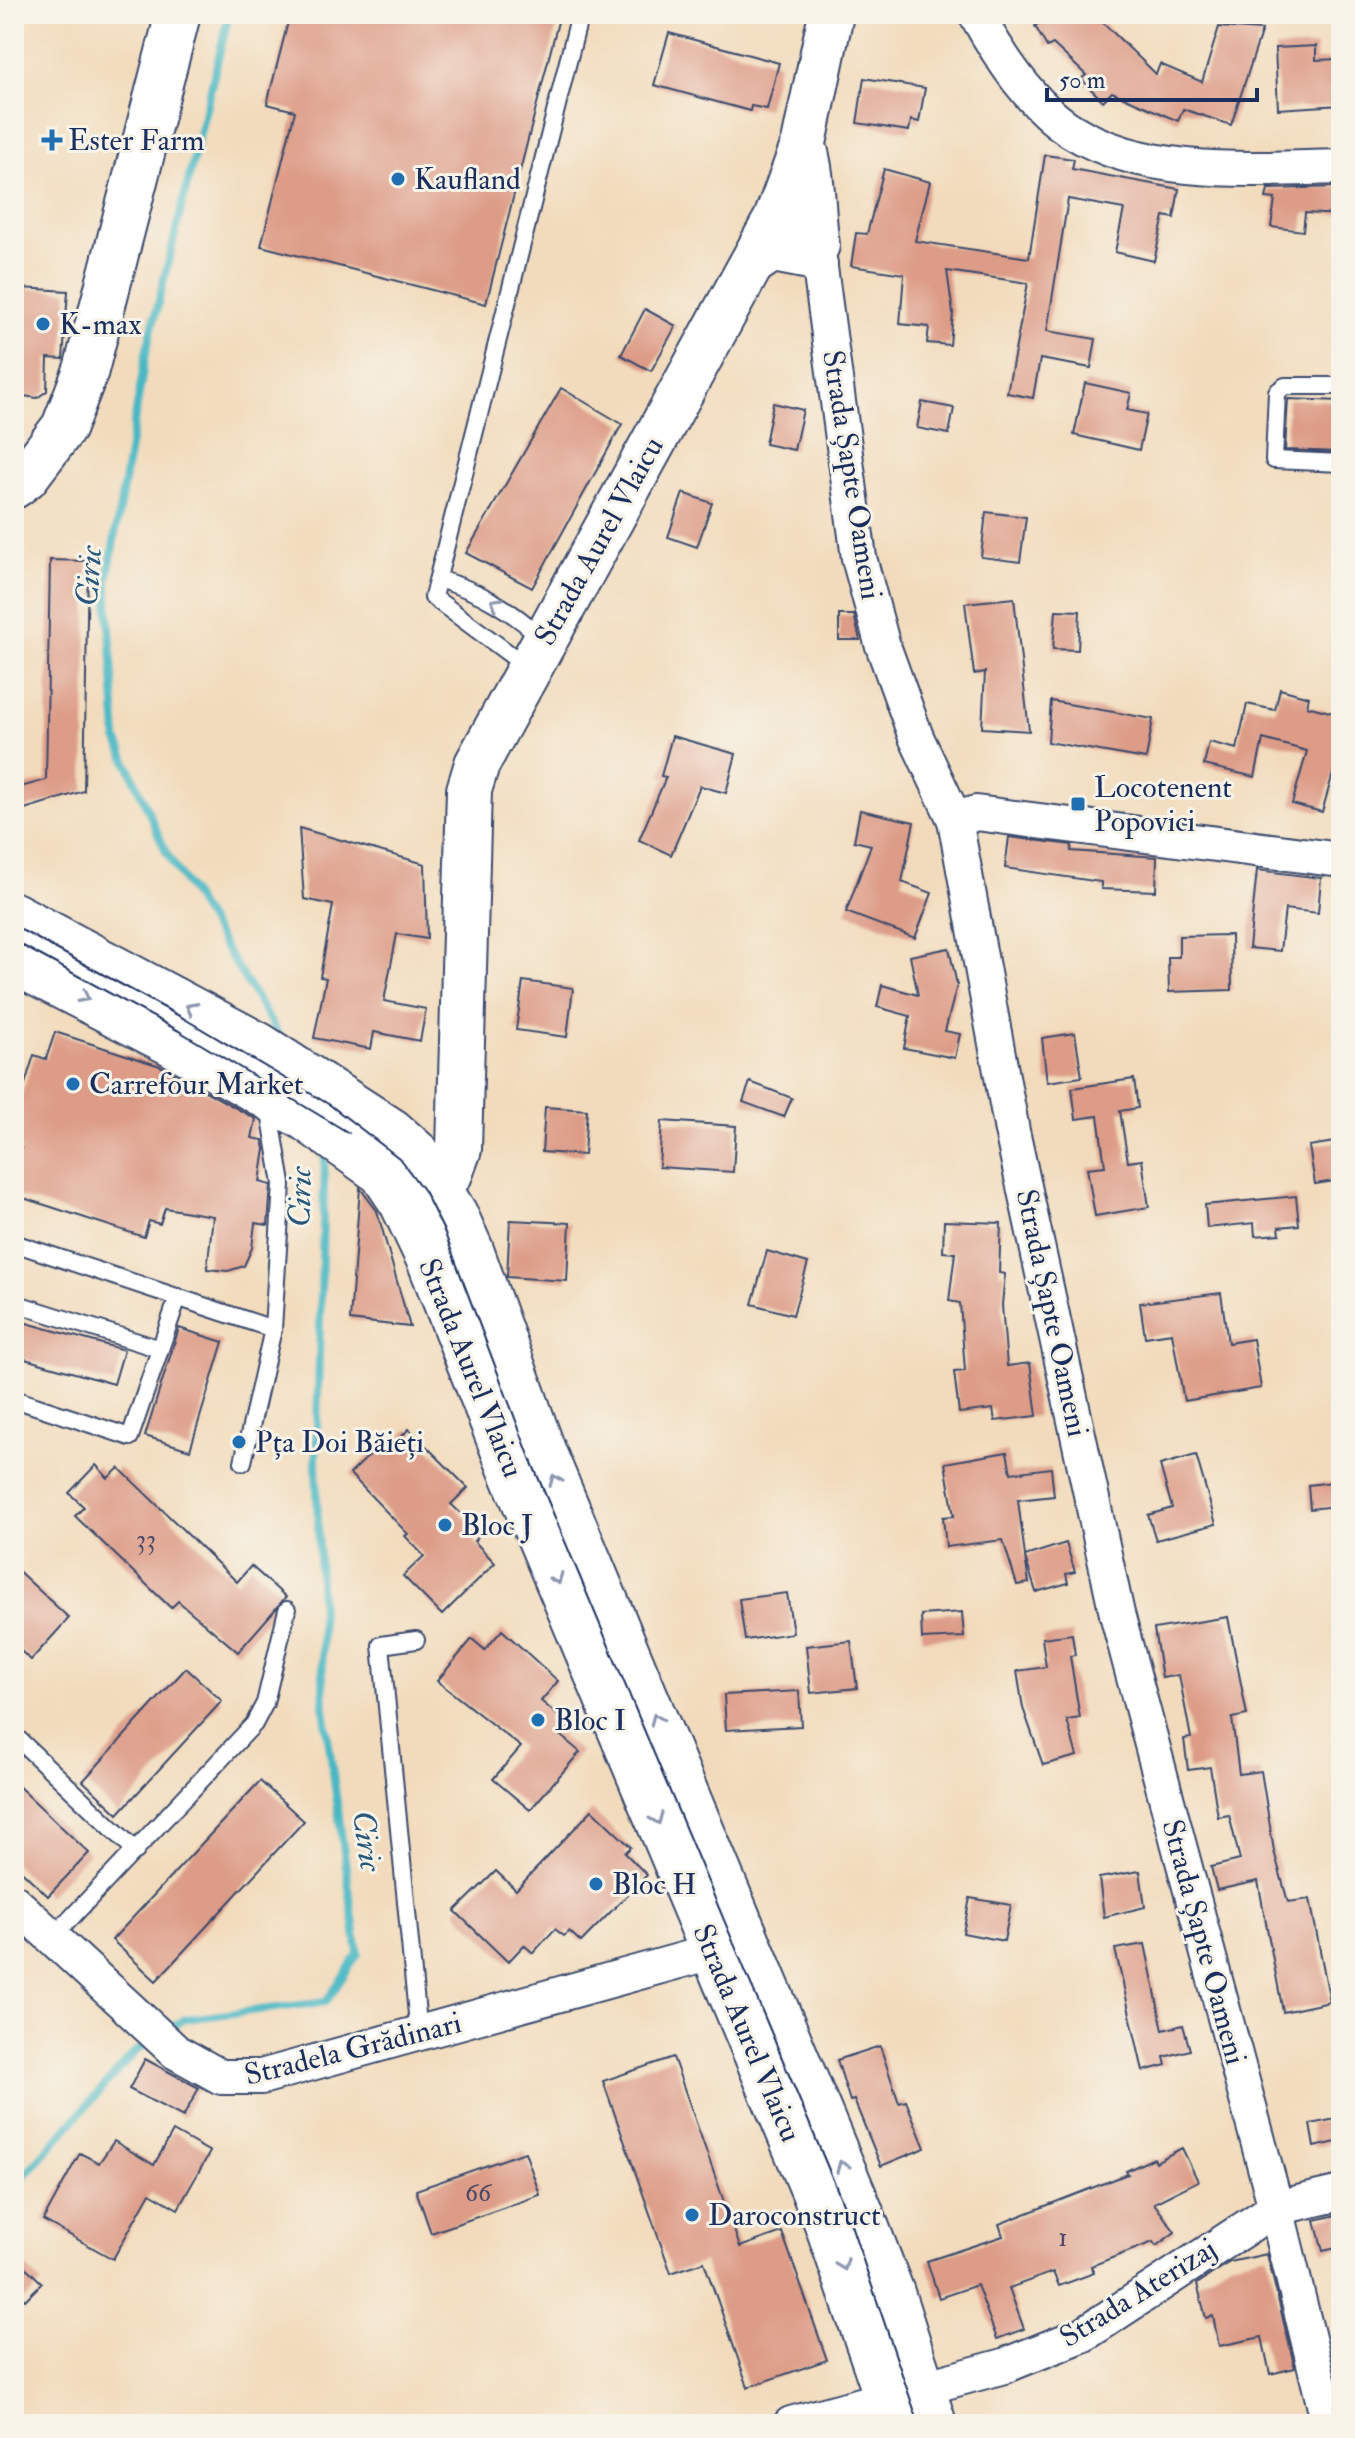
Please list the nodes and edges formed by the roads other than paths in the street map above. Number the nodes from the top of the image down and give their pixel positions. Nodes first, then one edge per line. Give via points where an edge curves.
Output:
1 (178, 14) edge
2 (580, 14) edge
3 (831, 14) edge
4 (976, 14) edge
5 (804, 143) junction
6 (1341, 167) edge
7 (776, 219) junction
8 (818, 254) junction
9 (748, 272) junction
10 (1341, 386) edge
11 (1341, 463) edge
12 (14, 486) edge
13 (438, 579) junction
14 (536, 654) junction
15 (955, 820) junction
16 (1341, 860) edge
17 (14, 915) edge
18 (14, 962) edge
19 (263, 1070) junction
20 (461, 1089) junction
21 (376, 1144) junction
22 (419, 1193) junction
23 (14, 1243) edge
24 (483, 1287) junction
25 (178, 1297) junction
26 (14, 1303) edge
27 (273, 1329) junction
28 (160, 1349) junction
29 (14, 1399) edge
30 (243, 1462) dead end
31 (287, 1610) dead end
32 (416, 1640) dead end
33 (14, 1735) edge
34 (136, 1851) junction
35 (14, 1902) edge
36 (54, 1936) junction
37 (728, 1942) junction
38 (419, 2035) junction
39 (1341, 2193) edge
40 (1276, 2208) junction
41 (910, 2409) edge
42 (791, 2424) edge
43 (1329, 2424) edge

1 - 12 main road via 86,370 64,427
2 - 13 lane
3 - 5 main road, Strada Aurel Vlaicu
4 - 6 street via 1035,98 1071,131 1119,152 1181,165
5 - 7 main road, Strada Aurel Vlaicu
5 - 8 main road
7 - 8 street
7 - 9 main road, Strada Aurel Vlaicu
8 - 9 street via 773,255
8 - 15 street, Strada Șapte Oameni via 859,558 916,737
9 - 14 main road, Strada Aurel Vlaicu
10 - 11 lane via 1285,386 1277,392 1274,460
14 -> 13 lane via 516,614 470,588
13 - 14 lane via 433,597
14 - 20 main road, Strada Aurel Vlaicu via 477,764 469,790
15 - 16 street via 976,813
15 - 40 street, Strada Șapte Oameni via 1012,1131 1117,1614
19 -> 17 main road, Strada Aurel Vlaicu
18 -> 19 main road, Strada Aurel Vlaicu via 160,1037
19 - 21 main road, Strada Aurel Vlaicu
19 - 27 lane via 282,1184
20 - 21 main road via 446,1125 435,1136
20 - 22 main road, Strada Aurel Vlaicu via 459,1149 450,1174
20 - 24 main road, Strada Aurel Vlaicu via 476,1132
21 - 22 main road, Strada Aurel Vlaicu via 382,1173
22 - 24 main road, Strada Aurel Vlaicu via 455,1214
22 -> 37 main road, Strada Aurel Vlaicu via 430,1262 509,1465
23 - 25 lane
37 -> 24 main road, Strada Aurel Vlaicu
25 - 27 lane
25 - 28 lane
26 - 28 lane
27 - 30 lane
28 - 29 lane via 130,1437
31 - 34 lane via 265,1703 254,1724
32 - 38 lane via 381,1645
33 - 34 lane
34 - 36 lane
35 - 36 street, Stradela Grădinari
36 - 38 street, Stradela Grădinari via 176,2052 221,2077 261,2077
37 - 38 street, Stradela Grădinari
37 - 41 main road, Strada Aurel Vlaicu via 860,2210
39 - 40 street, Strada Aterizaj
40 - 41 street, Strada Aterizaj via 1084,2334
40 - 43 street, Strada Șapte Oameni
41 - 42 street, Strada Aterizaj

